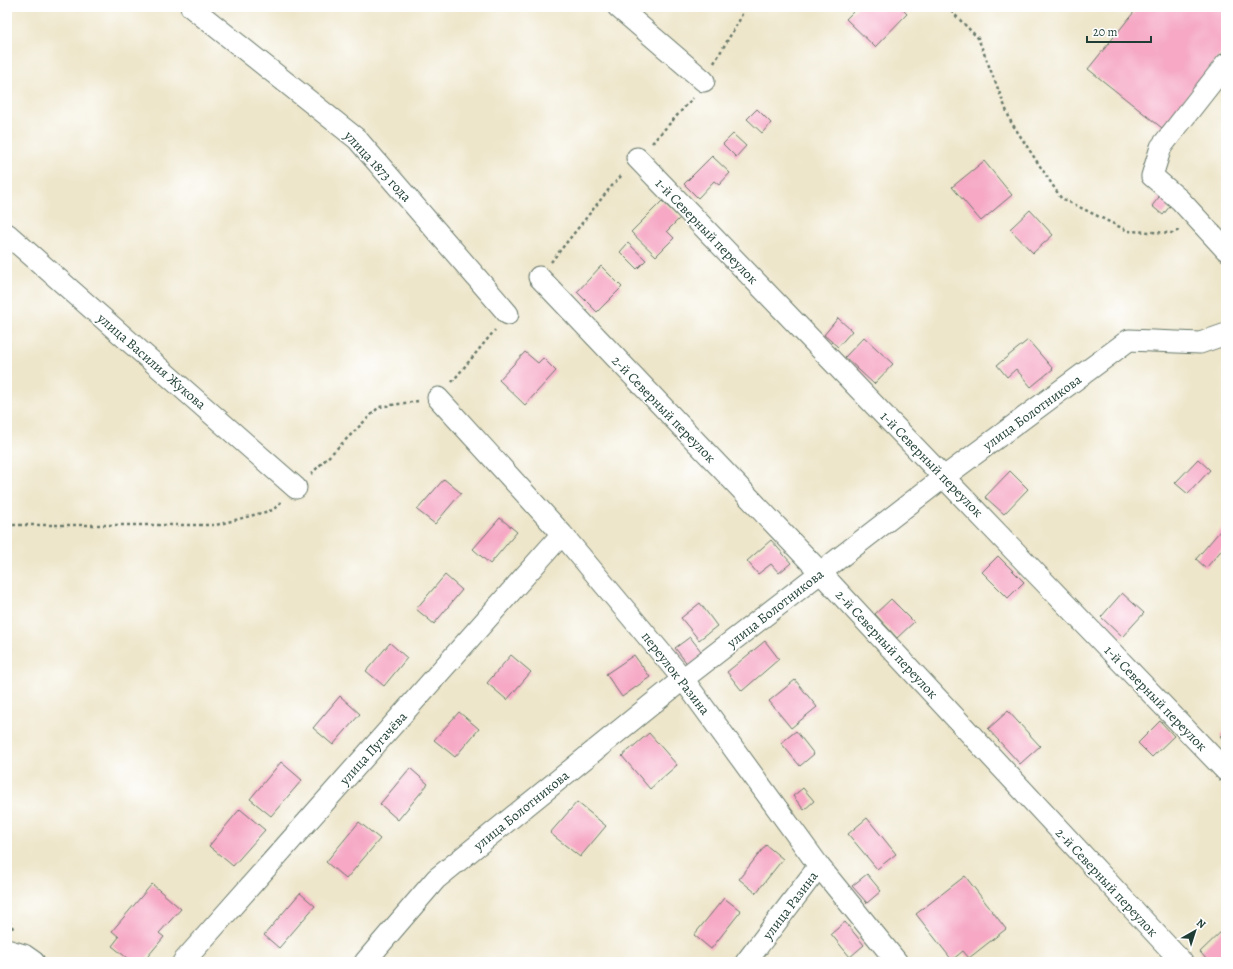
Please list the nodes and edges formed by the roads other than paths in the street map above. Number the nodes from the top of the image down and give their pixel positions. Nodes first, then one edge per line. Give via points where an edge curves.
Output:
1 (191, 7) edge
2 (618, 7) edge
3 (1226, 64) edge
4 (704, 81) road end
5 (637, 158) road end
6 (7, 234) edge
7 (1226, 250) edge
8 (539, 277) road end
9 (508, 314) road end
10 (1226, 334) edge
11 (438, 398) road end
12 (944, 477) junction
13 (296, 488) road end
14 (562, 534) junction
15 (821, 573) junction
16 (684, 679) junction
17 (1226, 771) edge
18 (819, 866) junction
19 (7, 950) edge
20 (34, 962) edge
21 (183, 962) edge
22 (365, 962) edge
23 (746, 962) edge
24 (897, 962) edge
25 (1182, 962) edge

1 - 9 street, улица 1873 года via 357,139
2 - 4 street
3 - 7 street via 1161,147 1152,176 1180,200
5 - 12 street, 1-й Северный переулок
6 - 13 street, улица Василия Жукова
8 - 15 street, 2-й Северный переулок
10 - 12 street, улица Болотникова via 1200,343 1129,340
11 - 14 street, переулок Разина
12 - 15 street, улица Болотникова
12 - 17 street, 1-й Северный переулок
14 - 16 street, переулок Разина
14 - 21 street, улица Пугачёва
15 - 16 street, улица Болотникова
15 - 25 street, 2-й Северный переулок
16 - 18 street, переулок Разина
16 - 22 street, улица Болотникова via 436,879
18 - 23 street, улица Разина
18 - 24 street, переулок Разина
19 - 20 street via 24,955

